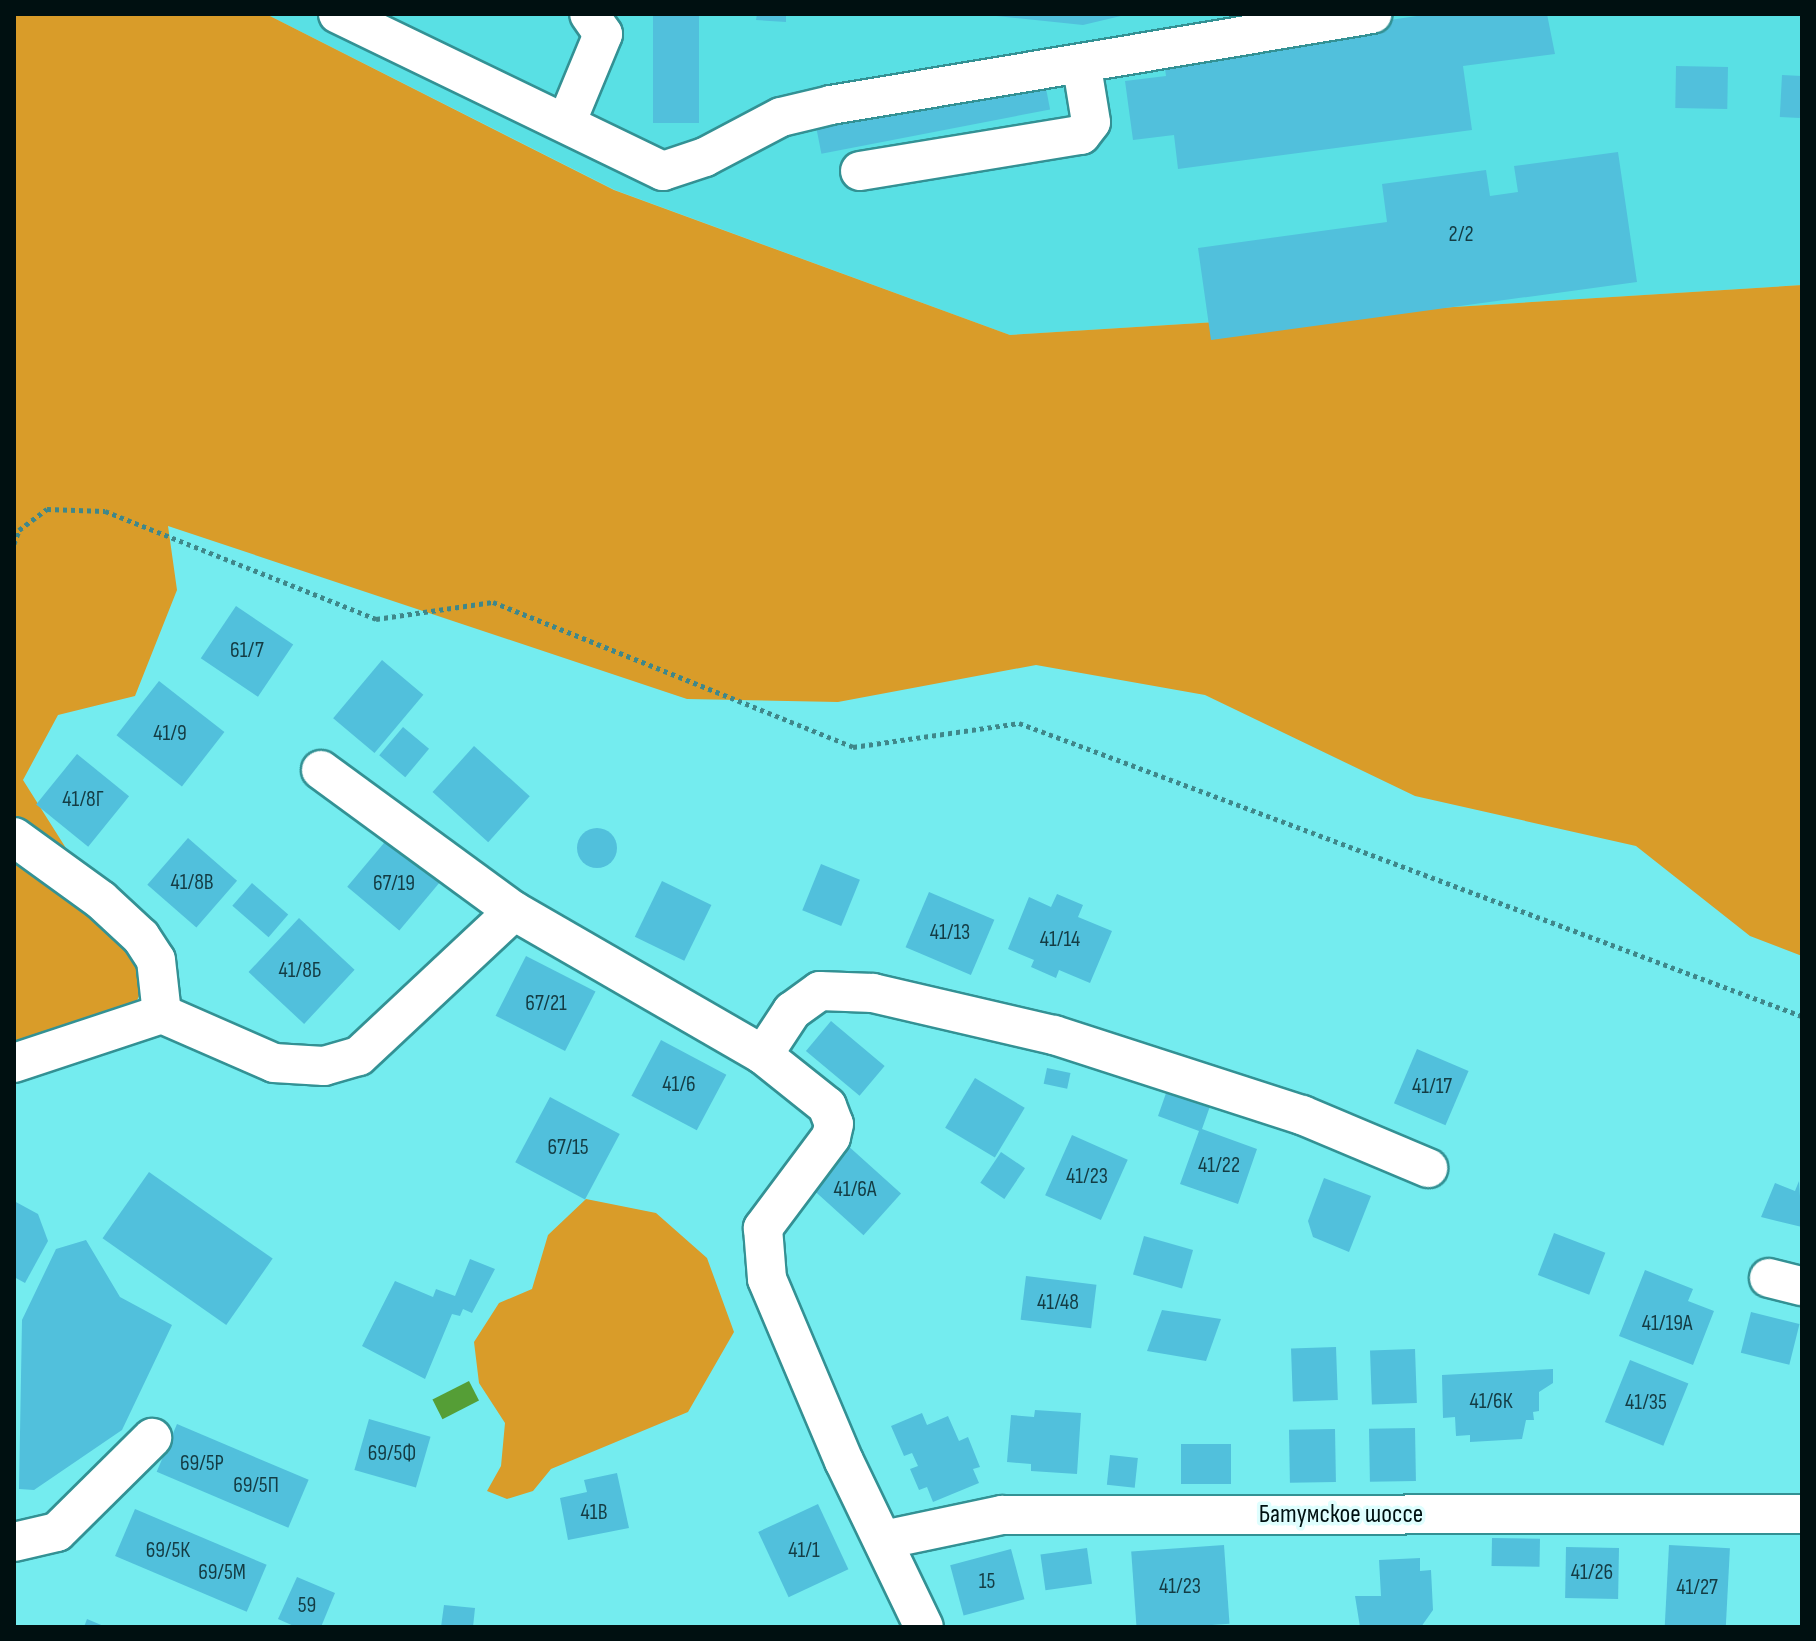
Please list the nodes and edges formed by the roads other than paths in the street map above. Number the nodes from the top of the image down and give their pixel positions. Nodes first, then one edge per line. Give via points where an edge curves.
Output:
1 (338, 14) edge
2 (589, 14) edge
3 (1372, 14) edge
4 (1082, 67) junction
5 (567, 121) junction
6 (860, 171) dead end
7 (321, 770) dead end
8 (14, 837) edge
9 (514, 911) junction
10 (162, 1014) junction
11 (763, 1055) junction
12 (14, 1063) edge
13 (1428, 1168) dead end
14 (152, 1438) dead end
15 (1802, 1514) edge
16 (883, 1540) junction
17 (14, 1542) edge
18 (924, 1627) edge

1 - 5 street
2 - 5 street via 603,34
3 - 4 street
4 - 5 street via 781,117 705,157 663,171
4 - 6 street via 1091,122 1081,135
7 - 9 street
8 - 10 street via 101,900 141,937 156,960
9 - 10 street via 359,1056 324,1066 274,1063
9 - 11 street
10 - 12 street
11 - 13 street via 792,1011 820,991 873,993 1083,1045 1302,1115
11 - 16 street via 827,1106 834,1124 831,1137 763,1228 767,1279
14 - 17 street via 57,1532
15 - 16 street, Батумское шоссе via 1002,1515
16 - 18 street

